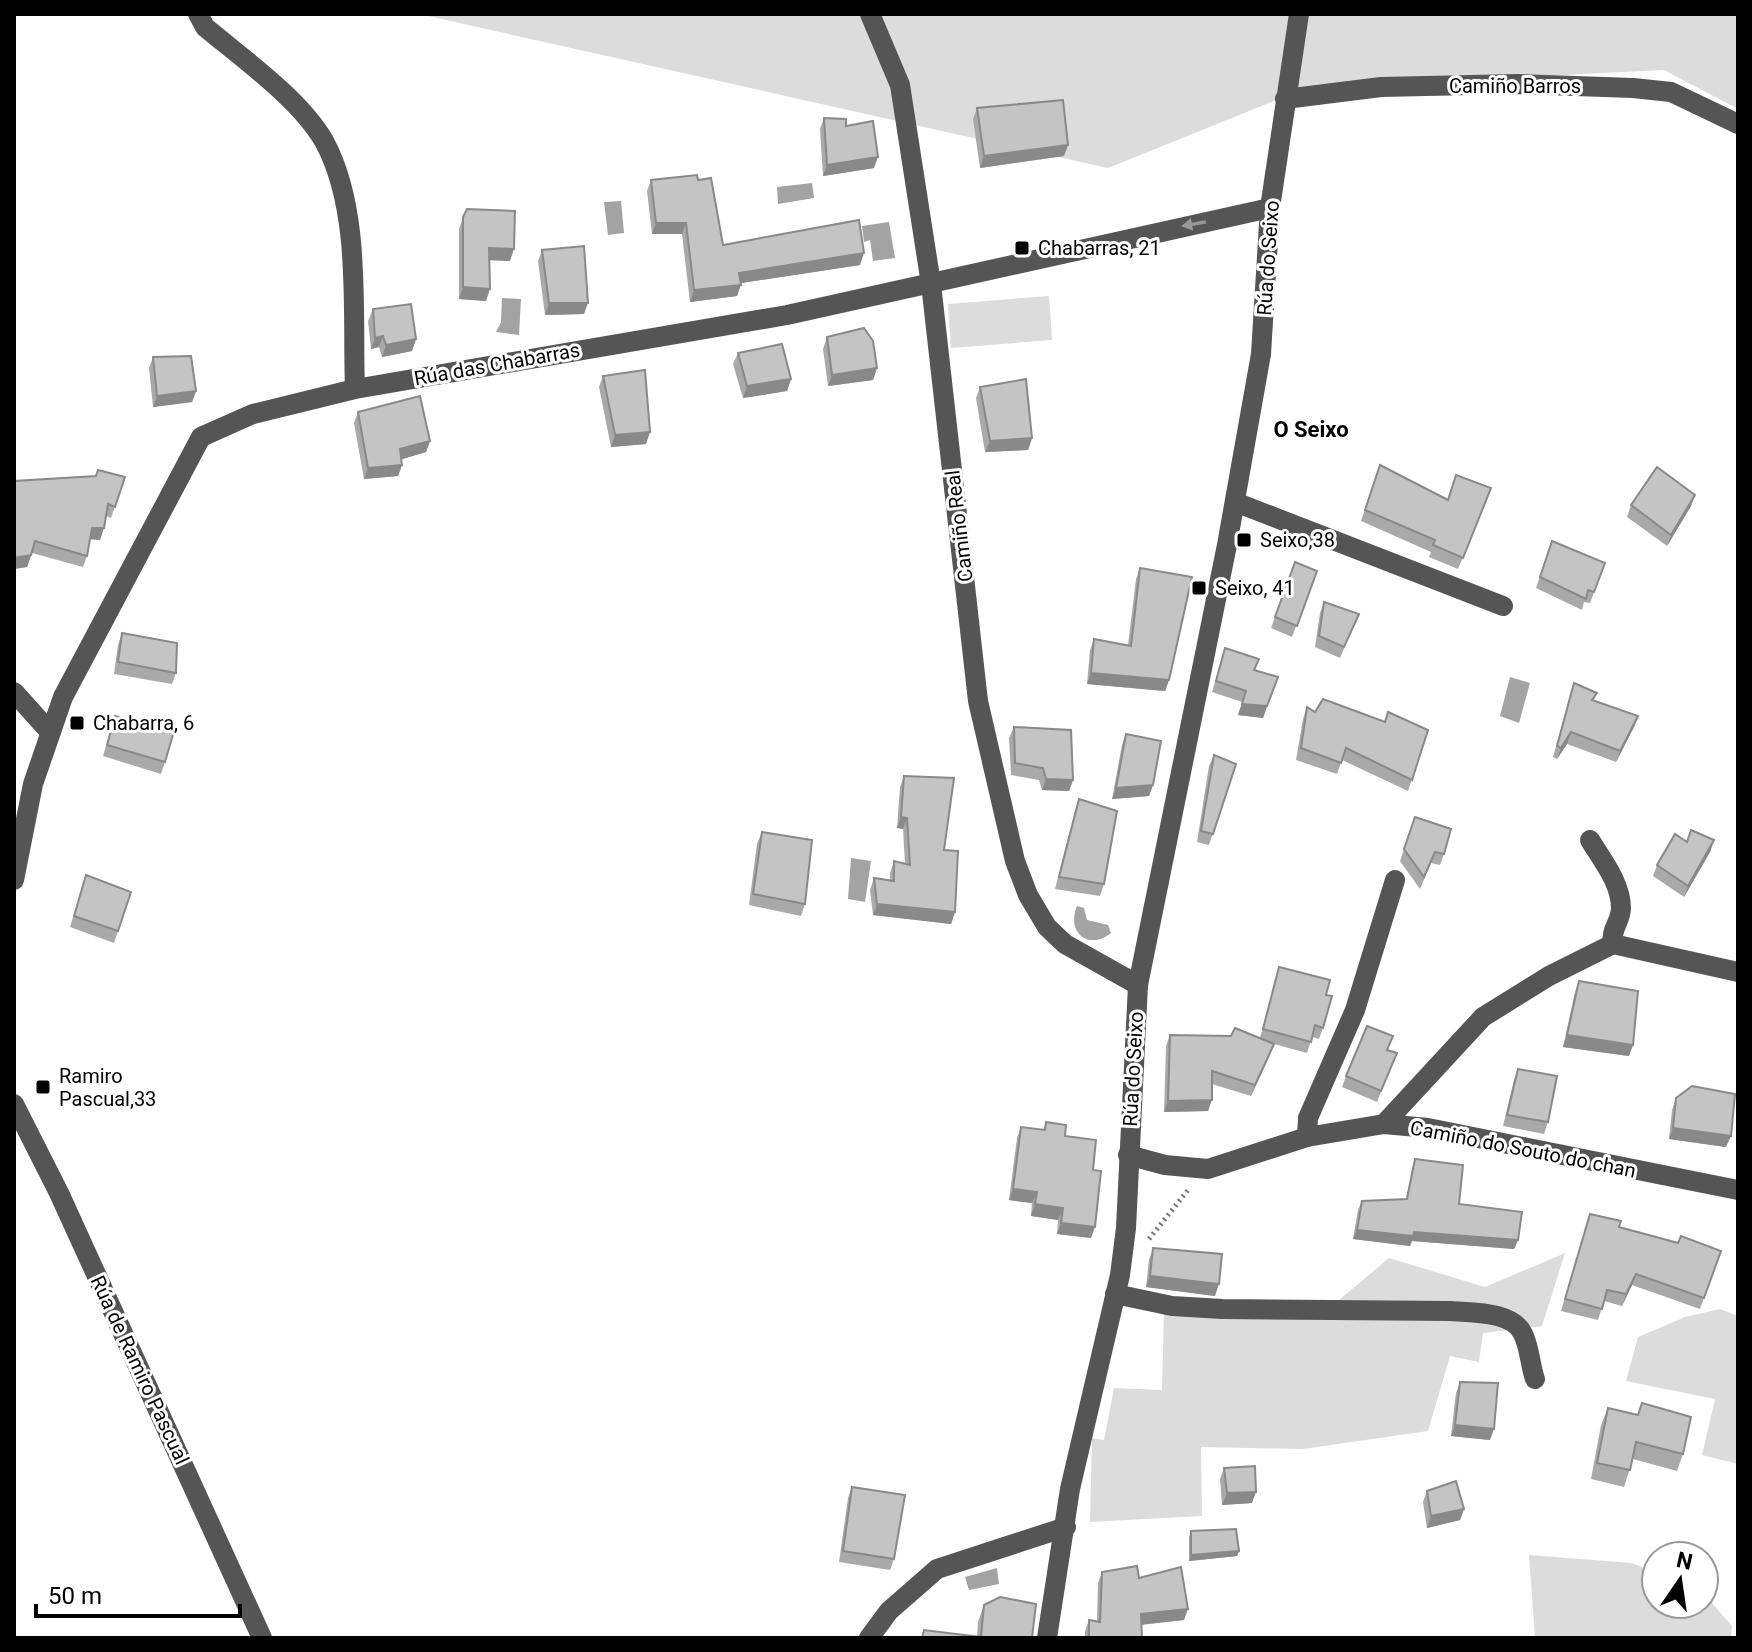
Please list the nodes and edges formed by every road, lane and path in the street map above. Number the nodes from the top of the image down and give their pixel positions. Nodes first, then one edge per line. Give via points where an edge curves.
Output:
1 (198, 14) edge
2 (870, 14) edge
3 (1299, 14) edge
4 (1285, 99) junction
5 (1738, 124) edge
6 (1270, 208) junction
7 (931, 284) junction
8 (355, 389) junction
9 (1235, 502) junction
10 (1503, 606) dead end
11 (14, 692) edge
12 (50, 732) junction
13 (1590, 840) dead end
14 (14, 880) edge
15 (1395, 880) dead end
16 (1613, 944) junction
17 (1738, 972) edge
18 (1138, 985) junction
19 (14, 1104) edge
20 (1384, 1124) junction
21 (1307, 1137) junction
22 (1128, 1155) junction
23 (1208, 1169) junction
24 (1738, 1190) edge
25 (1142, 1249) dead end
26 (1115, 1294) junction
27 (1535, 1379) dead end
28 (1066, 1527) junction
29 (262, 1638) edge
30 (869, 1638) edge
31 (1047, 1638) edge

1 - 8 street via 205,27 278,87 324,141 342,193 352,248
2 - 7 street, Camiño Real via 900,85
3 - 4 street, Rúa do Seixo
4 - 5 street, Camiño Barros via 1381,87 1633,88 1671,92
4 - 6 street, Rúa do Seixo
6 -> 7 street, Rúa das Chabarras
6 - 9 street, Rúa do Seixo via 1261,354
7 - 8 street, Rúa das Chabarras via 787,315
7 - 18 street, Camiño Real via 978,701 1015,861 1047,927 1065,944
8 - 12 street, Rúa das Chabarras via 253,414 201,437 63,697
9 - 10 street
9 - 18 street, Rúa do Seixo
11 - 12 street
12 - 14 street, Rúa das Chabarras via 33,784
13 - 16 street via 1619,892 1621,912 1611,932
15 - 21 street via 1355,1010 1308,1118
16 - 17 street
16 - 20 street via 1483,1017
18 - 22 street, Rúa do Seixo
19 - 29 street, Rúa de Ramiro Pascual
20 - 21 street, Camiño do Souto do chan
20 - 24 street, Camiño do Souto do chan via 1430,1128
21 - 23 street, Camiño do Souto do chan
22 - 23 street, Camiño do Souto do chan
22 - 26 street, Rúa do Seixo via 1126,1228
23 - 25 path
26 - 27 street via 1172,1306 1493,1315 1523,1333
26 - 28 street, Rúa do Seixo
28 - 30 street via 937,1569 889,1611
28 - 31 street, Rúa do Seixo

